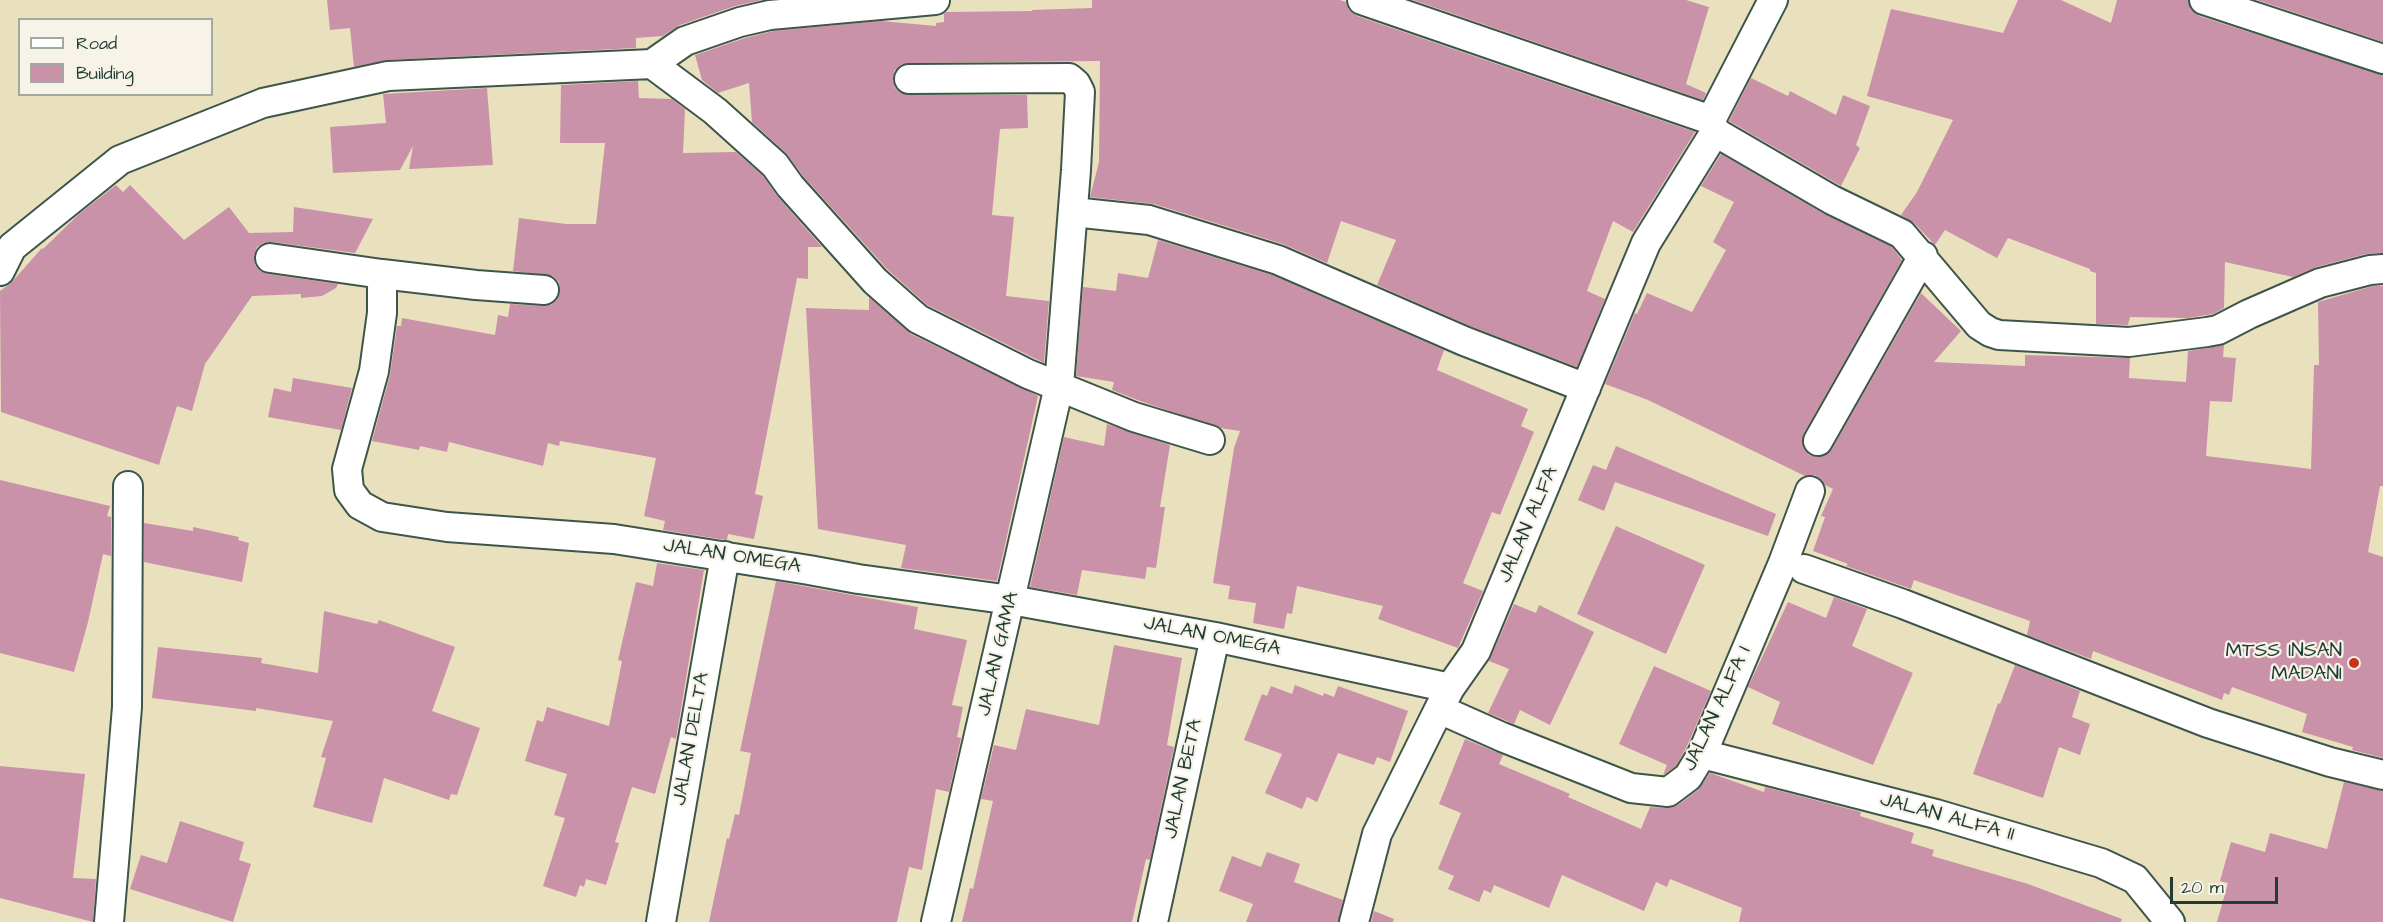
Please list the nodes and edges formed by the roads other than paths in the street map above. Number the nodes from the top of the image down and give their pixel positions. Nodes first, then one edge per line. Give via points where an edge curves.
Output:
1 (935, 0) edge
2 (1362, 0) edge
3 (1773, 0) edge
4 (2204, 0) edge
5 (2383, 59) edge
6 (652, 64) junction
7 (909, 79) dead end
8 (1713, 126) junction
9 (1072, 212) junction
10 (1923, 256) junction
11 (270, 258) dead end
12 (2383, 269) edge
13 (0, 271) edge
14 (382, 274) junction
15 (544, 290) dead end
16 (1059, 386) junction
17 (1586, 388) junction
18 (1210, 440) dead end
19 (1818, 441) dead end
20 (128, 486) dead end
21 (1810, 491) dead end
22 (725, 556) junction
23 (1804, 569) dead end
24 (1011, 600) junction
25 (1215, 637) junction
26 (1445, 698) junction
27 (1702, 754) junction
28 (2383, 775) edge
29 (109, 922) edge
30 (660, 922) edge
31 (936, 922) edge
32 (1153, 922) edge
33 (1354, 922) edge
34 (2169, 922) edge

1 - 6 street via 770,15 685,41
2 - 8 street
3 - 8 street, JALAN ALFA
4 - 5 street
6 - 13 street via 388,76 263,103 120,160 12,247
6 - 16 street via 715,111 775,165 903,308 935,329
7 - 9 street, JALAN GAMA via 1069,78 1080,92
8 - 10 street via 1832,200 1902,234
8 - 17 street, JALAN ALFA via 1646,243
9 - 16 street, JALAN GAMA
9 - 17 street via 1149,220 1278,260 1464,341
10 - 12 street via 1979,325 1990,332 2129,342 2218,330 2320,283
10 - 19 street
11 - 14 street
14 - 15 street
14 - 22 street, JALAN OMEGA via 382,313 374,371 347,469 350,490 360,505 382,517 415,522 614,539
16 - 18 street via 1134,417
16 - 24 street, JALAN GAMA
17 - 26 street, JALAN ALFA via 1476,651
20 - 29 street via 127,707
21 - 27 street, JALAN ALFA I
22 - 24 street, JALAN OMEGA
22 - 30 street, JALAN DELTA
23 - 28 street via 2208,723
24 - 25 street, JALAN OMEGA
24 - 31 street, JALAN GAMA
25 - 26 street, JALAN OMEGA
25 - 32 street, JALAN BETA
26 - 27 street, JALAN ALFA I via 1502,737 1631,788 1668,792 1688,777
26 - 33 street, JALAN ALFA via 1377,834
27 - 34 street, JALAN ALFA II via 1936,814 2101,862 2135,879

